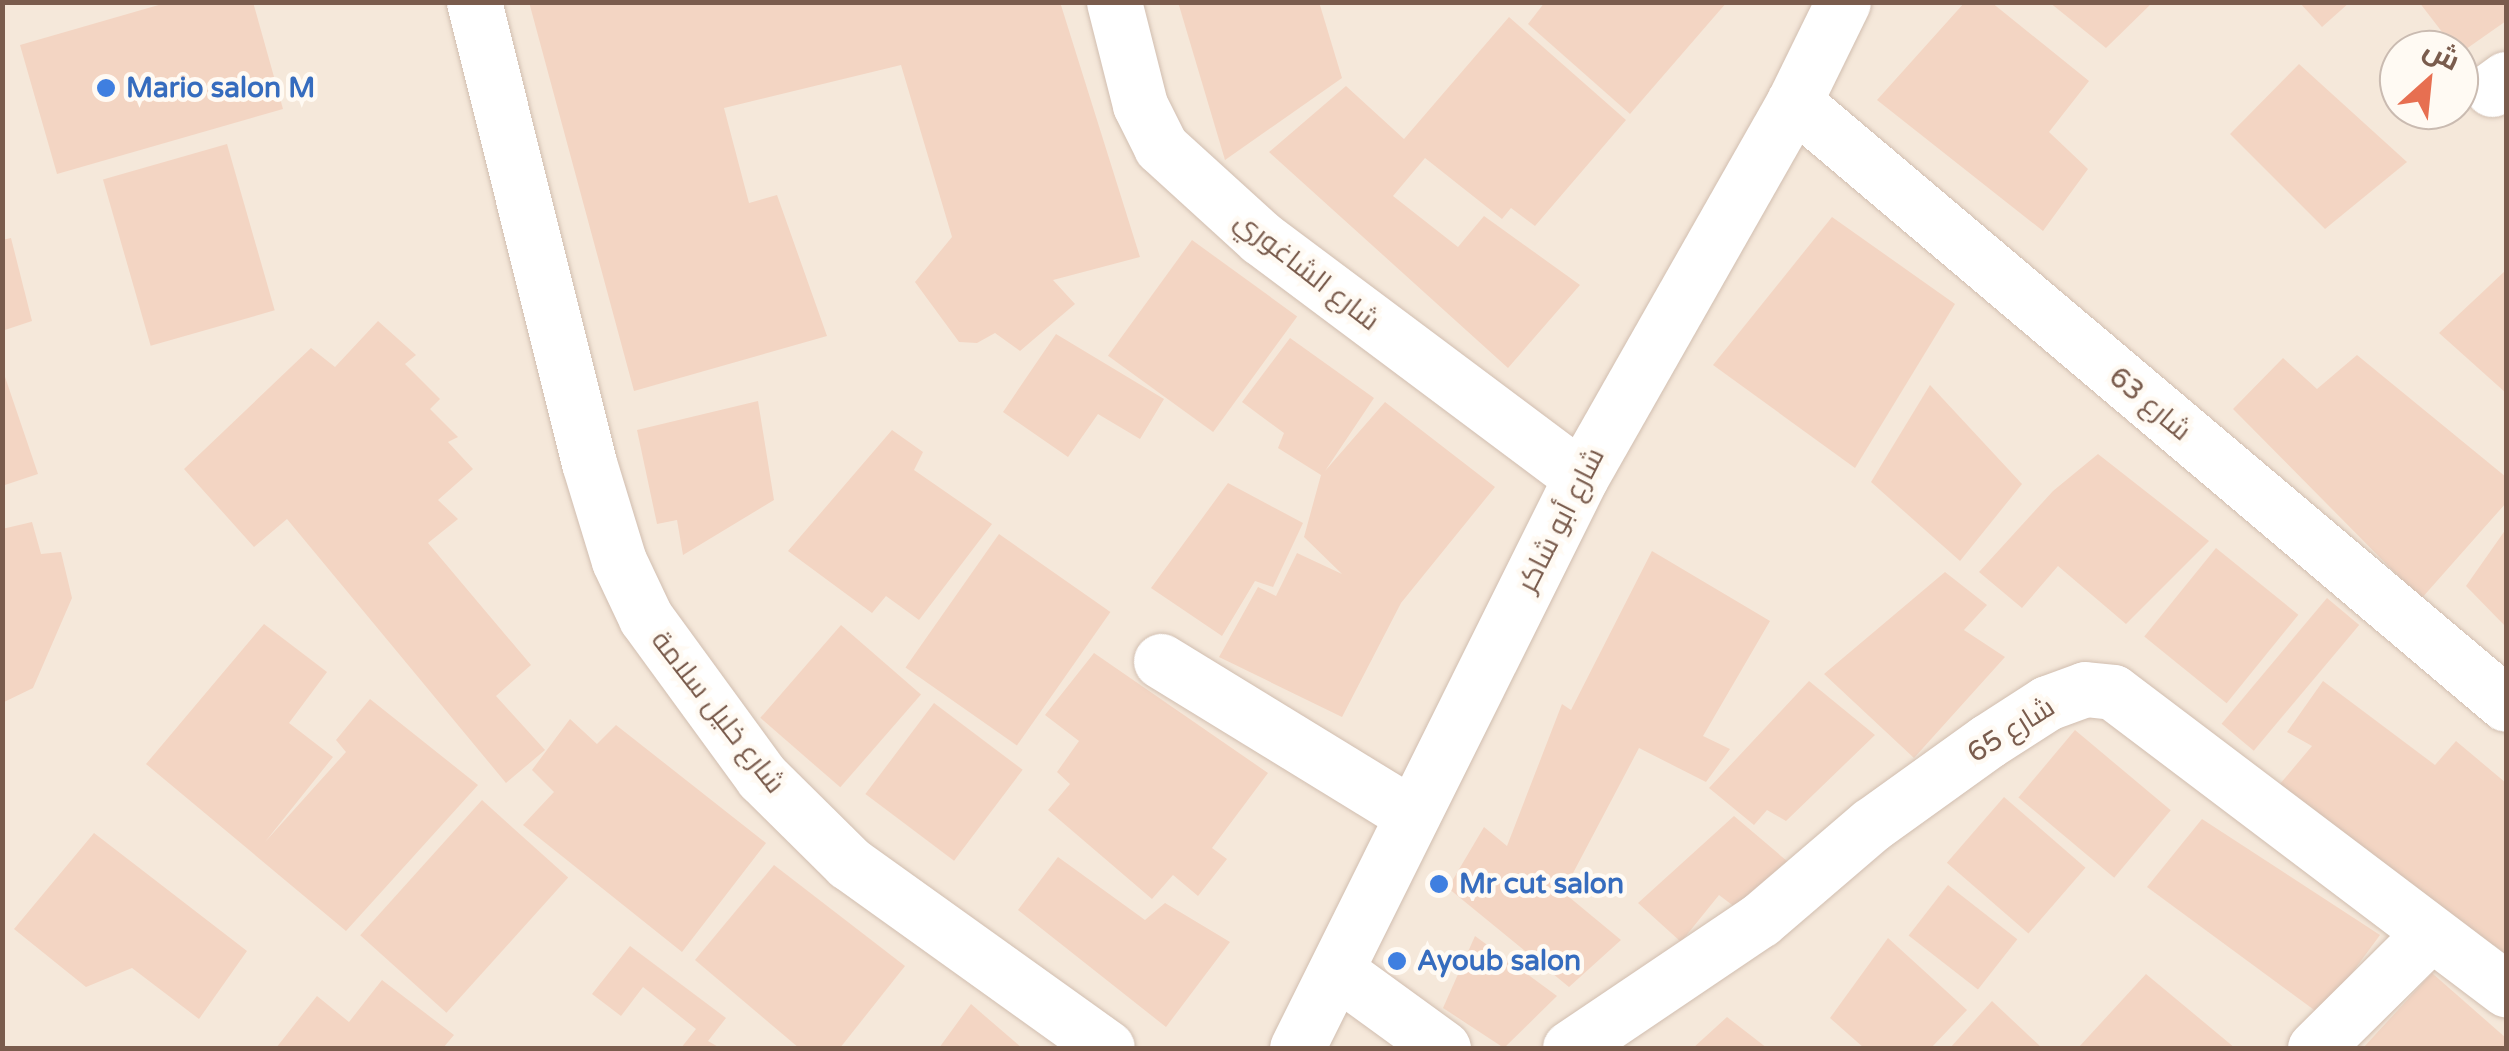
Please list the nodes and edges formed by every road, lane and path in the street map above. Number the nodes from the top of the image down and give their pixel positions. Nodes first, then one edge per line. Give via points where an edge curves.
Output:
1 (474, 2) edge
2 (1114, 2) edge
3 (1843, 2) edge
4 (1794, 102) junction
5 (1581, 477) junction
6 (1161, 662) dead end
7 (2506, 704) edge
8 (1412, 815) junction
9 (2428, 936) junction
10 (1337, 971) junction
11 (2506, 989) edge
12 (1107, 1048) edge
13 (1297, 1048) edge
14 (1443, 1048) edge
15 (1570, 1048) edge
16 (2316, 1048) edge

1 - 12 street, شارع خليل سلامة via 589,463 646,618 762,777 849,863
2 - 5 street, شارع الشاغوري via 1140,106 1162,146 1261,238
3 - 4 street, شارع أبو شاكر
4 - 5 street, شارع أبو شاكر
4 - 7 street, شارع 63
5 - 8 street, شارع أبو شاكر
6 - 8 street
8 - 10 street, شارع أبو شاكر
9 - 11 street, شارع 65
9 - 15 street, شارع 65 via 2113,692 2085,690 2047,703 1988,741 1870,825 1760,920
9 - 16 street
10 - 13 street, شارع أبو شاكر
10 - 14 street

